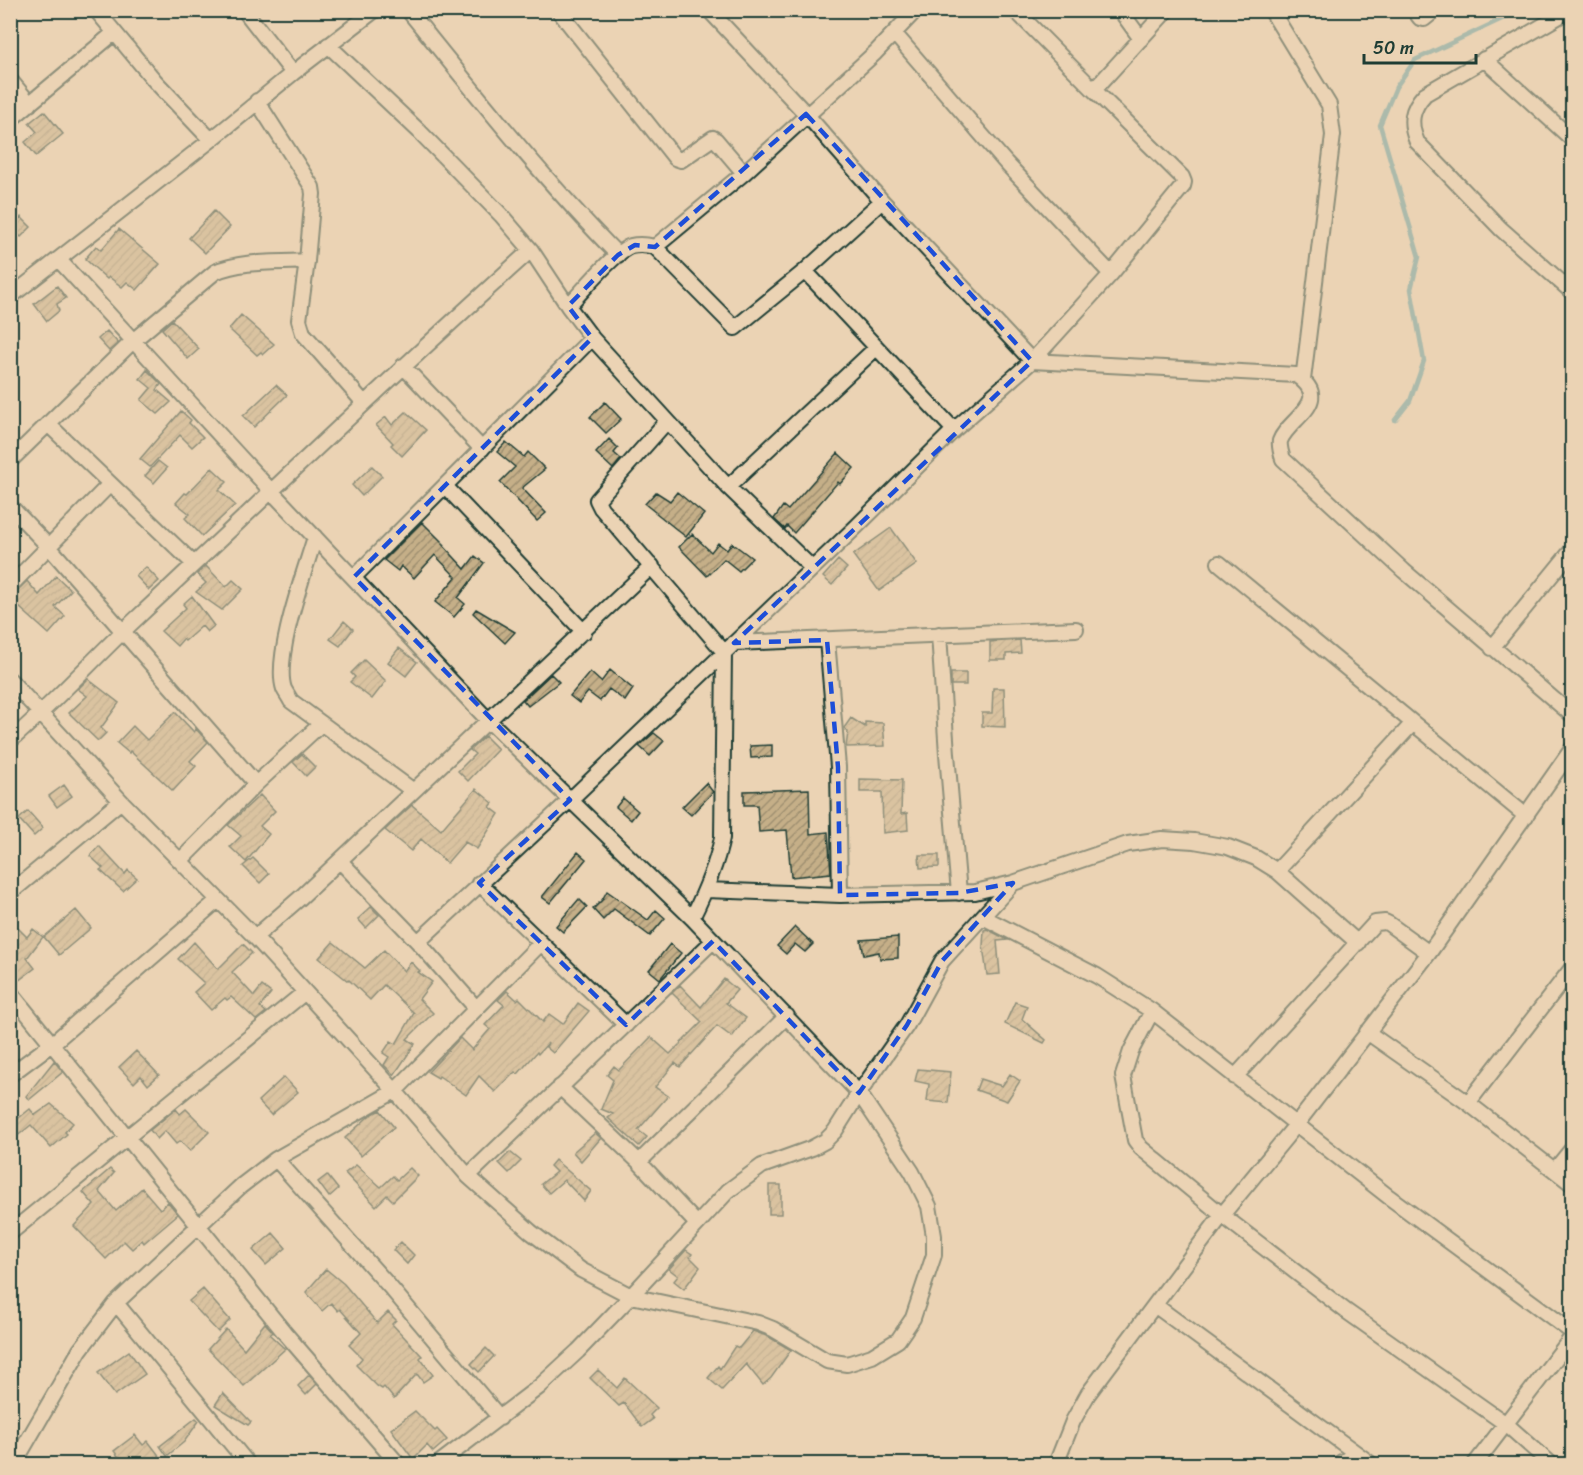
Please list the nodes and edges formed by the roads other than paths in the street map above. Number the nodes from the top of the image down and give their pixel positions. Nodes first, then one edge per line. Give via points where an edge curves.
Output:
1 (96, 10) edge
2 (244, 10) edge
3 (375, 10) edge
4 (408, 10) edge
5 (558, 10) edge
6 (709, 10) edge
7 (916, 10) edge
8 (1015, 10) edge
9 (1120, 10) edge
10 (1167, 10) edge
11 (1271, 10) edge
12 (1414, 10) edge
13 (1435, 10) edge
14 (1570, 10) edge
15 (114, 33) junction
16 (894, 33) junction
17 (1141, 39) junction
18 (328, 45) junction
19 (1484, 59) junction
20 (293, 73) junction
21 (10, 80) edge
22 (1094, 90) junction
23 (257, 101) junction
24 (30, 104) junction
25 (806, 114) junction
26 (10, 120) edge
27 (1572, 139) edge
28 (211, 140) junction
29 (744, 172) junction
30 (882, 201) junction
31 (655, 247) junction
32 (531, 250) junction
33 (618, 255) junction
34 (59, 260) junction
35 (307, 261) junction
36 (805, 271) junction
37 (1111, 274) junction
38 (1572, 292) edge
39 (10, 297) edge
40 (568, 306) junction
41 (592, 338) junction
42 (134, 340) junction
43 (876, 348) junction
44 (1032, 361) junction
45 (403, 366) junction
46 (1303, 380) junction
47 (364, 403) junction
48 (667, 421) junction
49 (49, 425) junction
50 (954, 430) junction
51 (482, 449) junction
52 (10, 461) edge
53 (110, 484) junction
54 (445, 486) junction
55 (728, 487) junction
56 (272, 492) junction
57 (10, 506) edge
58 (315, 537) junction
59 (50, 548) junction
60 (1572, 550) edge
61 (1219, 563) dead end
62 (195, 564) junction
63 (652, 566) junction
64 (812, 568) junction
65 (354, 577) junction
66 (10, 586) edge
67 (1076, 628) dead end
68 (122, 632) junction
69 (584, 632) junction
70 (939, 634) junction
71 (827, 640) junction
72 (729, 648) junction
73 (1492, 648) junction
74 (10, 680) edge
75 (42, 713) junction
76 (1572, 715) edge
77 (488, 720) junction
78 (1413, 723) junction
79 (321, 724) junction
80 (10, 741) edge
81 (1572, 749) edge
82 (1568, 766) edge
83 (256, 784) junction
84 (412, 790) junction
85 (570, 800) junction
86 (121, 801) junction
87 (1526, 816) junction
88 (180, 861) junction
89 (340, 861) junction
90 (1278, 871) junction
91 (1013, 883) junction
92 (480, 884) junction
93 (706, 890) junction
94 (10, 893) edge
95 (959, 893) junction
96 (840, 895) junction
97 (218, 900) junction
98 (982, 917) junction
99 (692, 918) junction
100 (255, 937) junction
101 (713, 941) junction
102 (418, 942) junction
103 (1358, 943) junction
104 (540, 944) junction
105 (1428, 953) junction
106 (1572, 968) edge
107 (10, 992) edge
108 (305, 992) junction
109 (476, 1008) junction
110 (1152, 1011) junction
111 (787, 1016) junction
112 (626, 1025) junction
113 (1367, 1032) junction
114 (53, 1043) junction
115 (10, 1075) edge
116 (1235, 1077) junction
117 (560, 1087) junction
118 (395, 1091) junction
119 (859, 1093) junction
120 (1468, 1103) junction
121 (1296, 1125) junction
122 (128, 1138) junction
123 (1572, 1149) edge
124 (276, 1159) junction
125 (639, 1162) junction
126 (1555, 1170) junction
127 (468, 1176) junction
128 (1572, 1184) edge
129 (1222, 1215) junction
130 (697, 1224) junction
131 (198, 1225) junction
132 (10, 1233) edge
133 (631, 1296) junction
134 (116, 1303) junction
135 (1156, 1306) junction
136 (1572, 1334) edge
137 (500, 1418) junction
138 (1506, 1424) junction
139 (1356, 1454) junction
140 (13, 1463) edge
141 (248, 1464) edge
142 (398, 1464) edge
143 (438, 1464) edge
144 (1056, 1464) edge
145 (1338, 1464) edge
146 (1371, 1464) edge
147 (1475, 1464) edge
148 (1551, 1464) edge

1 - 15 street
2 - 20 street
3 - 18 street
4 - 33 street via 571,208
5 - 29 street via 675,158 681,160 713,138
6 - 25 street
7 - 16 street
8 - 22 street
9 - 17 street
10 - 17 street
11 - 46 street via 1329,105 1332,122
12 - 13 street via 1424,20
14 - 19 street
15 - 24 street
15 - 28 street
16 - 25 street
16 - 37 street via 1006,163
17 - 22 street
18 - 20 street
18 - 32 street via 458,169
19 - 27 street
19 - 38 street via 1425,94 1416,104 1412,130 1417,142 1493,221
20 - 23 street
21 - 24 street
22 - 37 street via 1184,182
23 - 28 street
23 - 35 street via 312,188
24 - 26 street
25 - 29 street
25 - 30 street
28 - 34 street
29 - 31 street
30 - 36 street
30 - 44 street
31 - 33 street via 635,245
31 - 36 street via 734,328
32 - 40 street
32 - 45 street
33 - 40 street
34 - 39 street
34 - 42 street
35 - 42 street via 221,269
35 - 47 street via 300,326
36 - 43 street
37 - 44 street
40 - 41 street
41 - 48 street
41 - 51 street
42 - 49 street
42 - 56 street
43 - 50 street
43 - 55 street
44 - 46 street via 1296,375
44 - 50 street
45 - 47 street
45 - 51 street
46 - 73 street via 1310,391 1308,408 1281,438 1283,459
47 - 56 street
48 - 55 street
48 - 63 street via 597,500
49 - 52 street
49 - 53 street
50 - 64 street
51 - 54 street
53 - 59 street
53 - 62 street
54 - 65 street
54 - 69 street
55 - 64 street
56 - 58 street
56 - 62 street
57 - 59 street
58 - 65 street
58 - 79 street via 286,636 282,670 284,688 291,701
59 - 66 street
59 - 68 street
60 - 73 street
61 - 78 street
62 - 68 street
63 - 69 street
63 - 72 street
64 - 72 street
65 - 77 street
67 - 70 street
68 - 75 street
68 - 83 street
69 - 77 street
70 - 71 street
70 - 95 street
71 - 72 street
71 - 96 street via 838,767
72 - 85 street
72 - 93 street via 722,838
73 - 76 street
74 - 75 street
75 - 80 street
75 - 86 street
77 - 84 street
77 - 85 street
78 - 87 street
78 - 90 street
79 - 83 street
79 - 84 street
81 - 82 street
82 - 87 street
83 - 88 street
84 - 89 street
85 - 92 street
85 - 99 street
86 - 88 street
86 - 94 street
87 - 105 street
88 - 97 street
89 - 100 street
89 - 102 street
90 - 91 street via 1228,847 1162,839 1128,844
90 - 103 street
91 - 95 street
91 - 98 street
92 - 102 street
92 - 104 street
93 - 96 street
93 - 99 street
95 - 96 street
97 - 100 street
97 - 114 street
98 - 110 street via 1097,976
98 - 119 street via 942,961 907,1026
99 - 101 street
100 - 108 street
101 - 111 street
101 - 112 street
102 - 109 street
103 - 105 street via 1375,923 1385,922
103 - 116 street
104 - 109 street
104 - 112 street
105 - 113 street
106 - 120 street
107 - 114 street
108 - 118 street
108 - 122 street
109 - 118 street
110 - 116 street
110 - 129 street via 1123,1076 1135,1140
111 - 119 street
111 - 125 street
112 - 117 street
113 - 120 street
113 - 121 street
114 - 115 street
114 - 122 street
116 - 121 street
117 - 125 street
117 - 127 street
118 - 124 street
118 - 127 street
119 - 130 street via 825,1141 762,1166 728,1191
119 - 133 street via 912,1172 929,1206 934,1236 928,1278 913,1318 898,1340 872,1356 836,1364 758,1323
120 - 126 street
121 - 129 street
121 - 136 street
122 - 131 street
122 - 132 street
123 - 126 street
124 - 131 street
124 - 137 street
125 - 130 street
126 - 128 street
127 - 133 street via 580,1270
129 - 135 street
129 - 138 street via 1346,1311
130 - 133 street
131 - 134 street
131 - 142 street
133 - 137 street via 562,1365
134 - 140 street via 80,1350
134 - 141 street
135 - 139 street
135 - 144 street via 1088,1394
136 - 138 street
137 - 143 street
138 - 147 street
138 - 148 street
139 - 145 street
139 - 146 street

